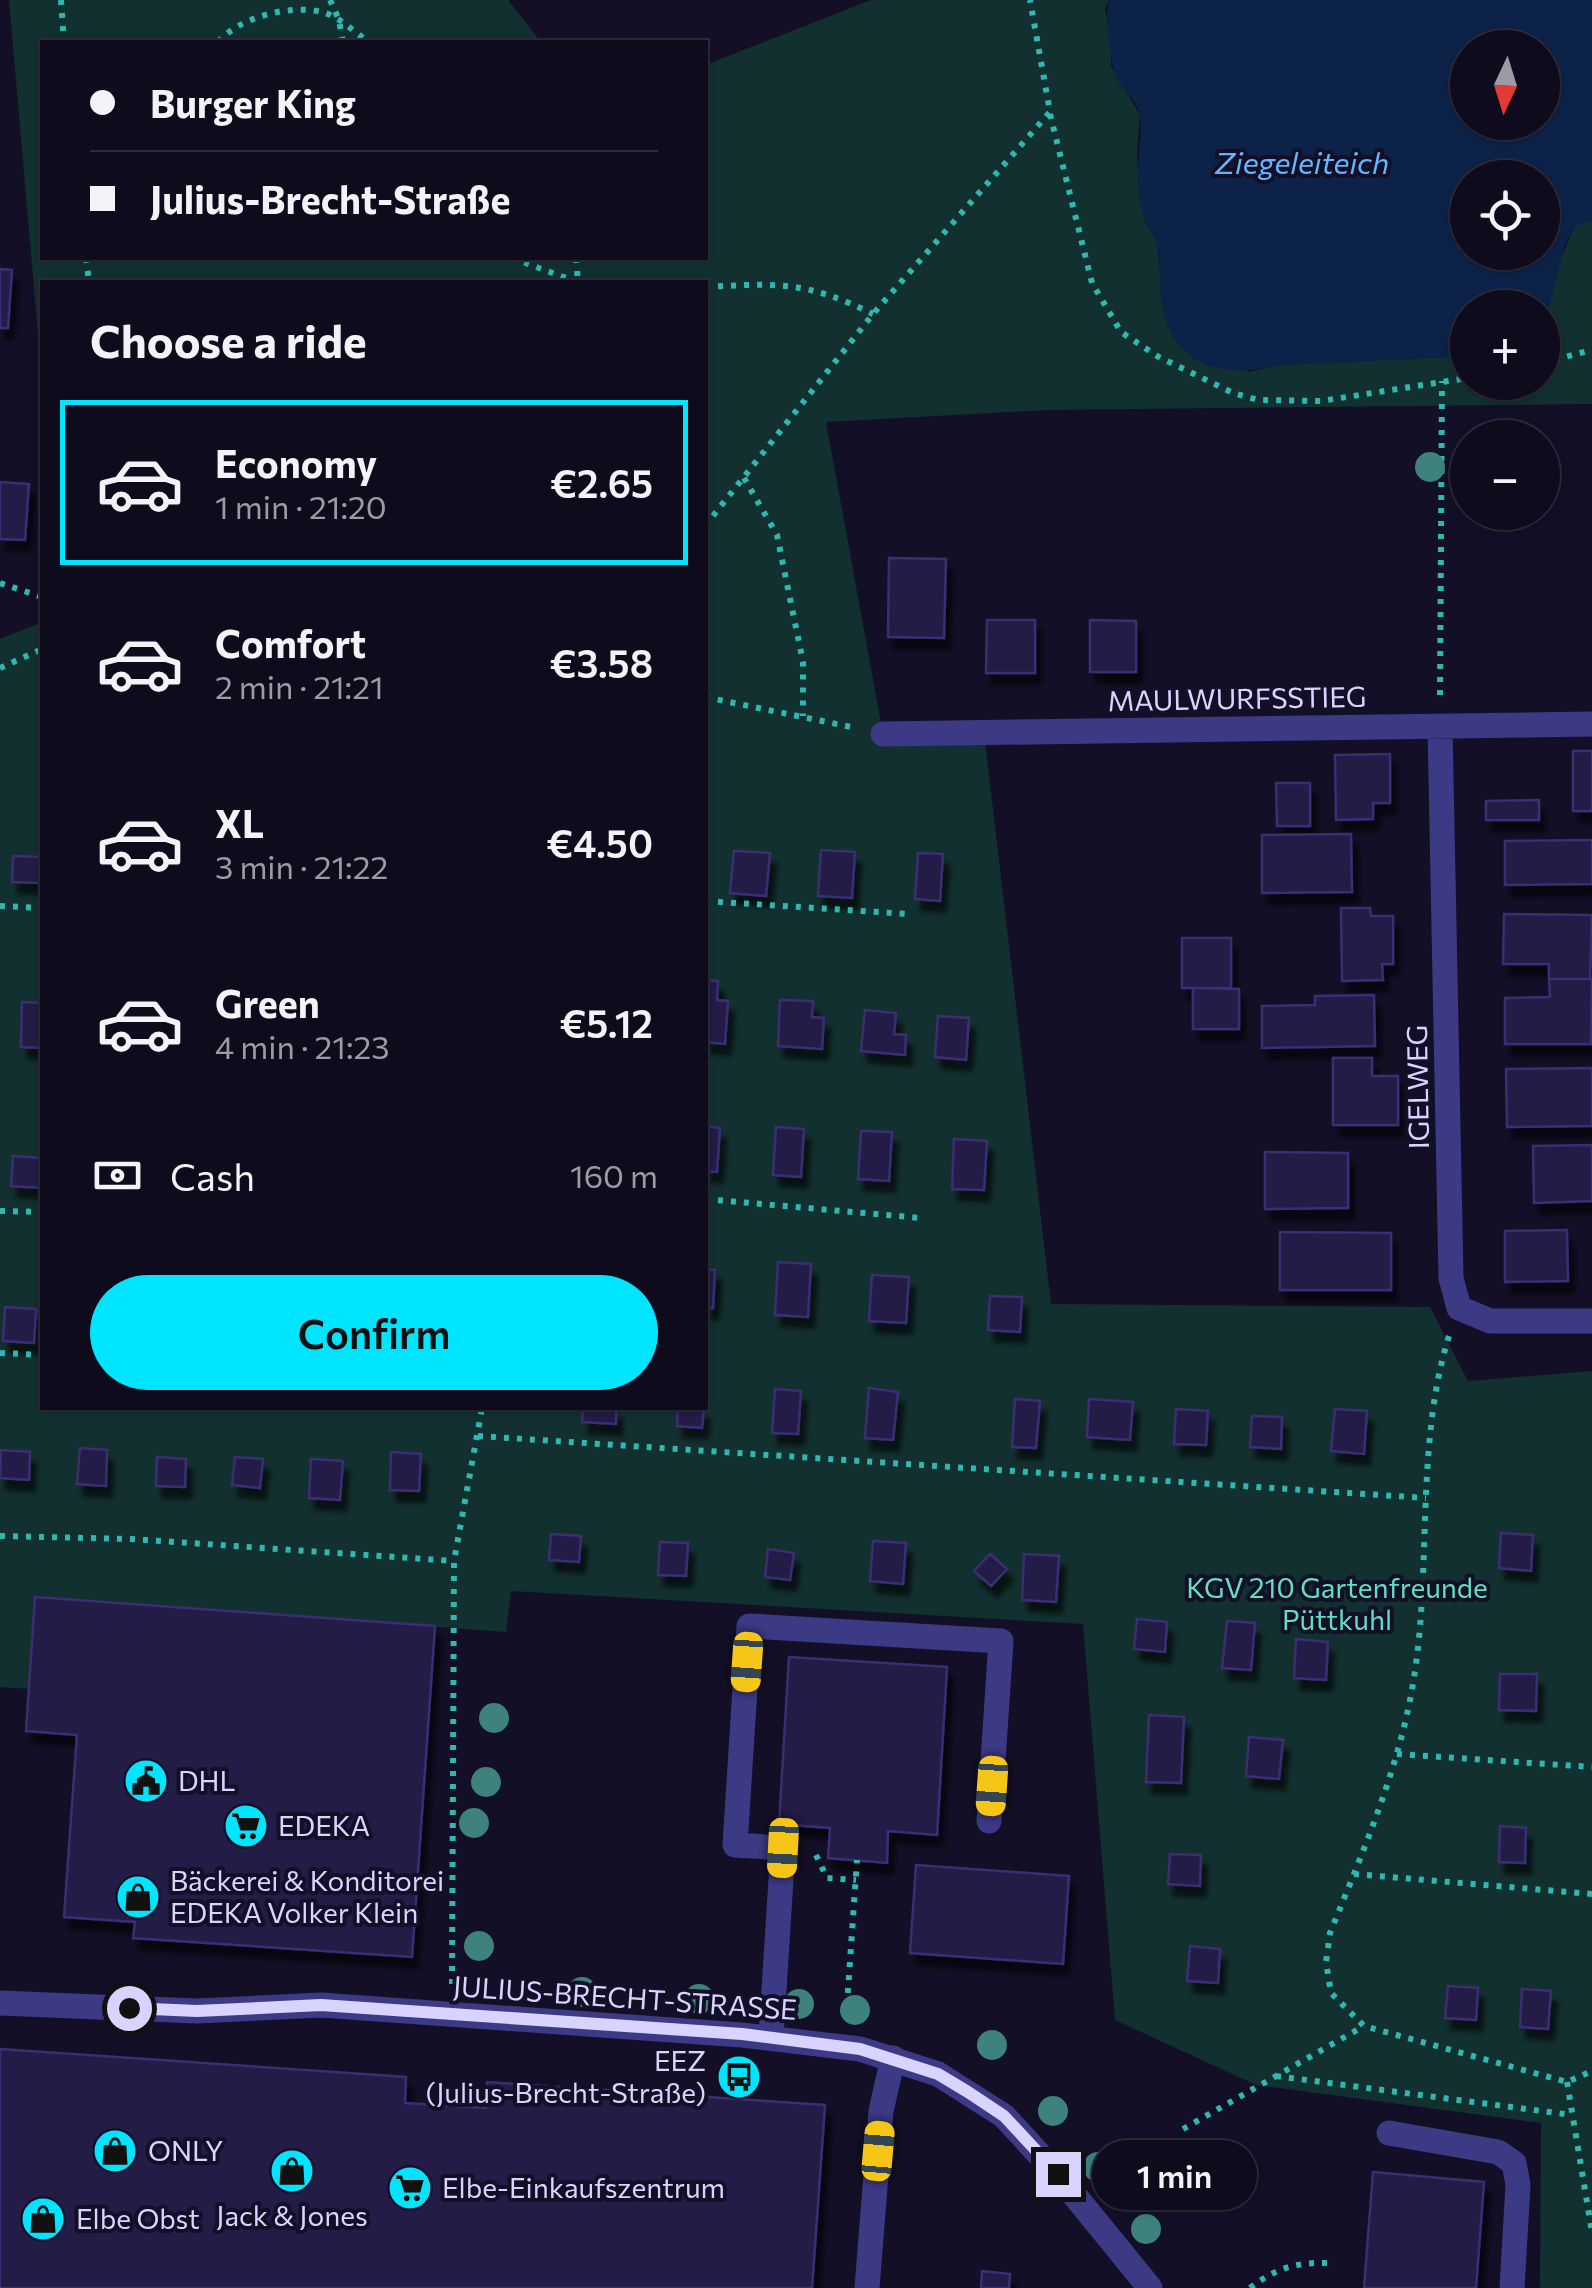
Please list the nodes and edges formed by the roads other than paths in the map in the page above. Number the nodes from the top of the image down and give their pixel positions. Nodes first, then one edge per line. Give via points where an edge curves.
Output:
1 (1592, 724) edge
2 (1440, 727) junction
3 (883, 734) road end
4 (1592, 1321) edge
5 (989, 1822) dead end
6 (0, 2003) edge
7 (771, 2037) junction
8 (893, 2058) junction
9 (1389, 2133) dead end
10 (866, 2288) edge
11 (1150, 2288) edge
12 (1512, 2288) edge

1 - 2 street, MAULWURFSSTIEG
2 - 3 street, MAULWURFSSTIEG
2 - 4 street, IGELWEG via 1452,1278 1458,1308 1490,1321
5 - 7 street via 1001,1642 749,1626 735,1844 783,1848
6 - 7 street, JULIUS-BRECHT-STRASSE via 197,2011 321,2005
7 - 8 street, JULIUS-BRECHT-STRASSE
8 - 10 street via 881,2111
8 - 11 street, JULIUS-BRECHT-STRASSE via 938,2074 1004,2116
9 - 12 street via 1498,2152 1514,2163

